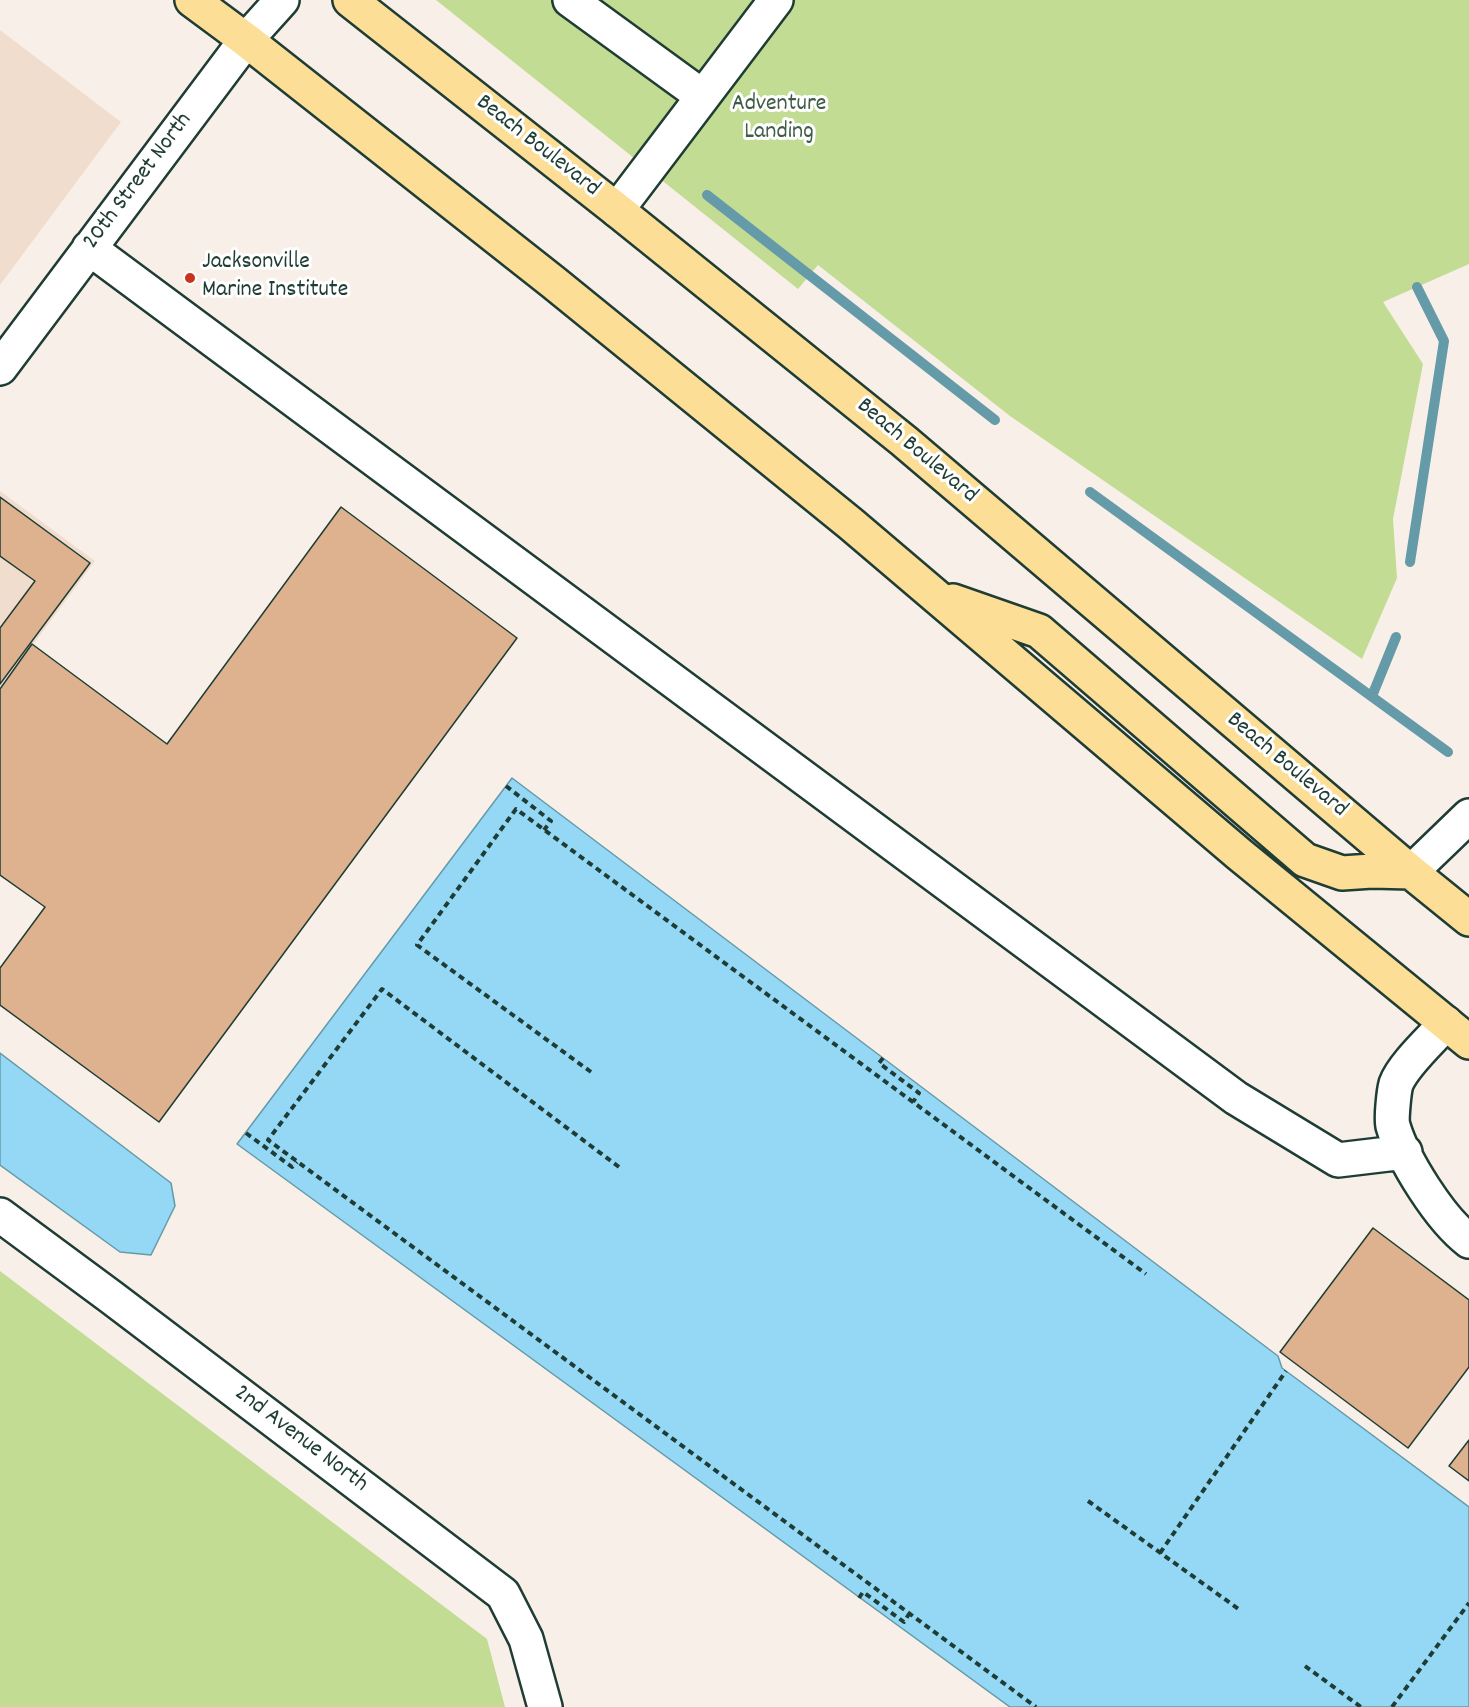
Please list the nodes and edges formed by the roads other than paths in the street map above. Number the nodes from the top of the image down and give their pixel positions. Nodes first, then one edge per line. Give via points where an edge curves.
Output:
1 (192, 0) edge
2 (282, 0) edge
3 (350, 0) edge
4 (570, 0) edge
5 (776, 0) edge
6 (246, 40) junction
7 (702, 96) junction
8 (616, 210) junction
9 (89, 248) junction
10 (0, 368) edge
11 (934, 594) junction
12 (1469, 816) edge
13 (1411, 872) junction
14 (1469, 919) edge
15 (1461, 1027) edge
16 (1405, 1152) junction
17 (0, 1215) edge
18 (1469, 1241) edge
19 (545, 1707) edge

1 - 6 highway
2 - 6 street, 20th Street North
3 - 8 highway, Beach Boulevard
4 - 7 street
5 - 7 street
6 - 9 street, 20th Street North
6 - 11 highway via 553,282
7 - 8 street
8 - 13 highway, Beach Boulevard via 904,441
9 - 10 street, 20th Street North
9 - 16 street via 1236,1098 1338,1160
11 - 13 highway via 1039,631 1305,860 1342,873
11 - 15 highway via 1239,854
12 - 13 street
13 - 14 highway, Beach Boulevard
15 - 16 street via 1411,1061 1396,1084 1392,1124
16 - 18 street via 1416,1177 1458,1233
17 - 19 street, 2nd Avenue North via 503,1594 526,1639

